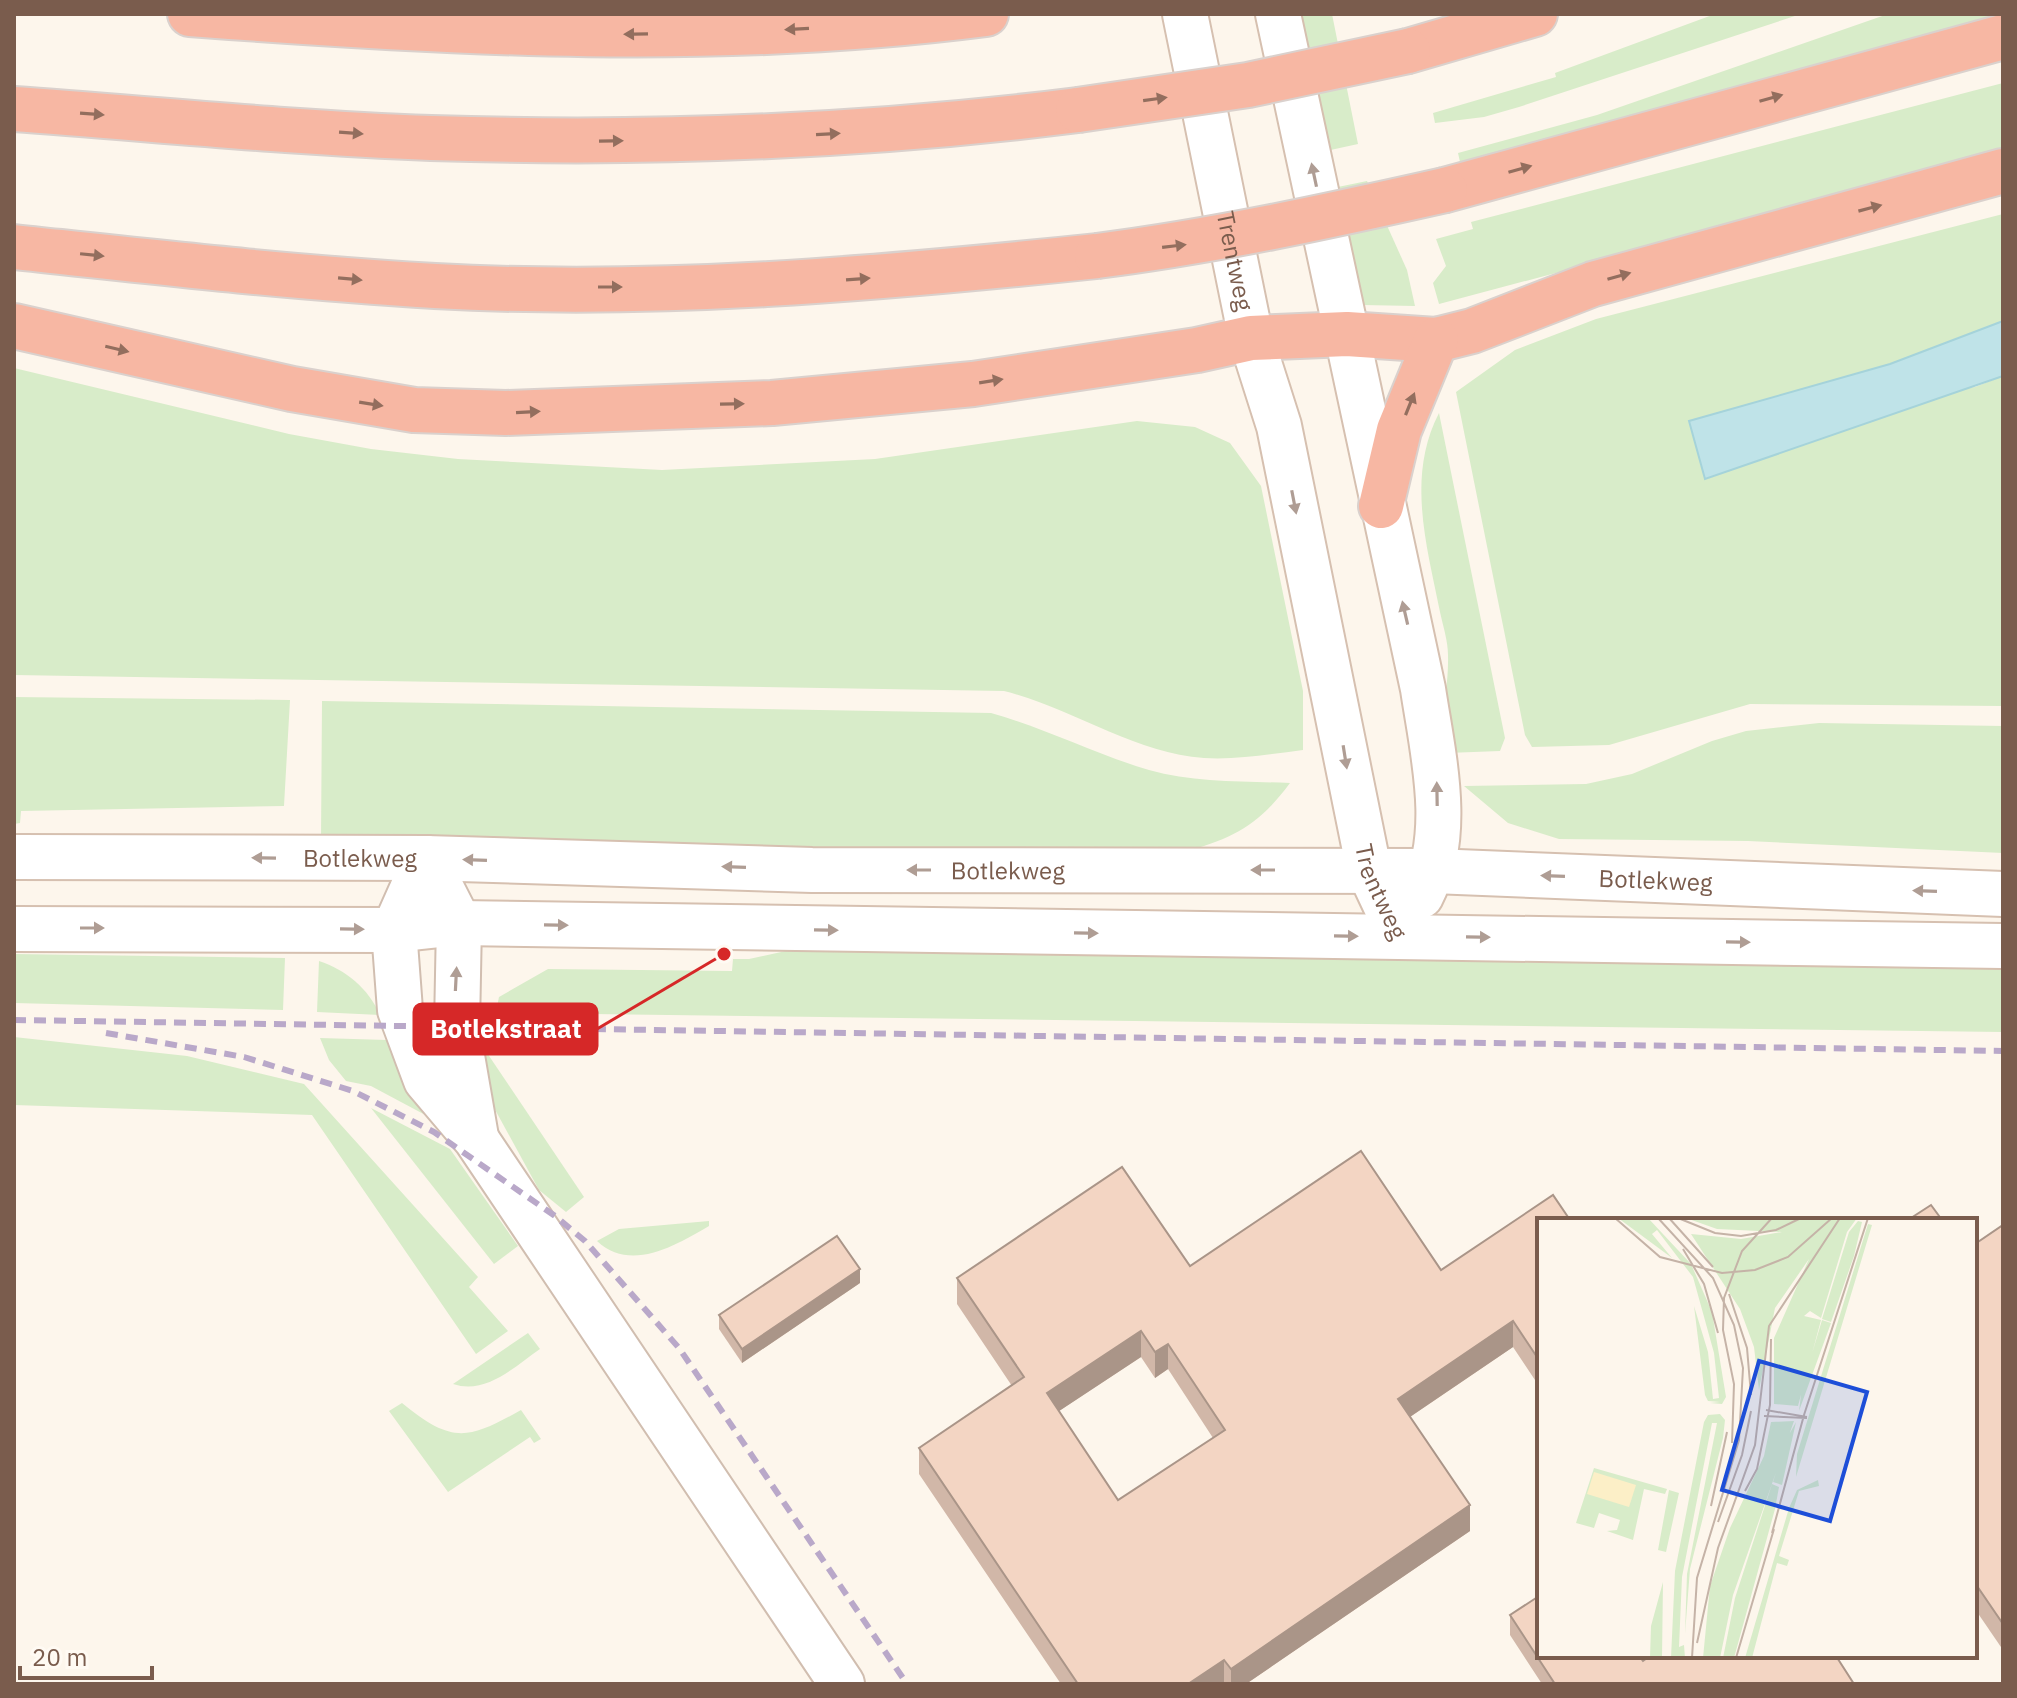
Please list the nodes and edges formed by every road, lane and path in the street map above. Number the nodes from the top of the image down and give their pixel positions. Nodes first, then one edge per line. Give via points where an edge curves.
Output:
1 (190, 14) edge
2 (986, 14) edge
3 (1185, 14) edge
4 (1278, 14) edge
5 (1535, 14) edge
6 (2003, 37) edge
7 (14, 109) edge
8 (2003, 171) edge
9 (14, 247) edge
10 (14, 326) edge
11 (1347, 334) junction
12 (1251, 338) junction
13 (1436, 340) junction
14 (1381, 506) junction
15 (14, 857) edge
16 (426, 858) junction
17 (1369, 870) junction
18 (1433, 871) junction
19 (2003, 894) edge
20 (459, 923) junction
21 (14, 929) edge
22 (394, 930) junction
23 (1400, 936) junction
24 (2003, 946) edge
25 (476, 1139) junction
26 (842, 1684) edge

2 -> 1 highway via 796,29 572,35
3 - 12 main road, Trentweg
11 -> 4 main road, Trentweg
7 -> 5 highway, bridge via 428,138 750,139 920,129 1248,85 1408,51
9 -> 6 highway, bridge via 437,286 780,285 1097,256 1231,237 1445,190
13 -> 8 highway via 1593,284
10 -> 12 highway via 372,405 450,413 803,400 973,384
11 - 12 highway
11 - 13 highway
11 - 14 main road, Trentweg
12 -> 17 main road, Trentweg via 1279,426
14 -> 13 highway via 1399,430
18 -> 14 main road, Trentweg via 1438,791 1423,689
16 -> 15 main road, Botlekweg
17 -> 16 main road, Botlekweg via 812,870
16 - 20 main road
16 - 22 main road
17 - 18 main road, Botlekweg
17 - 23 main road, Trentweg
19 -> 18 main road, Botlekweg
18 - 23 main road, Trentweg
20 - 22 main road
20 -> 23 main road
25 -> 20 main road via 456,1015
21 -> 22 main road
22 - 25 main road via 400,1010 426,1080
23 -> 24 main road
25 - 26 main road

